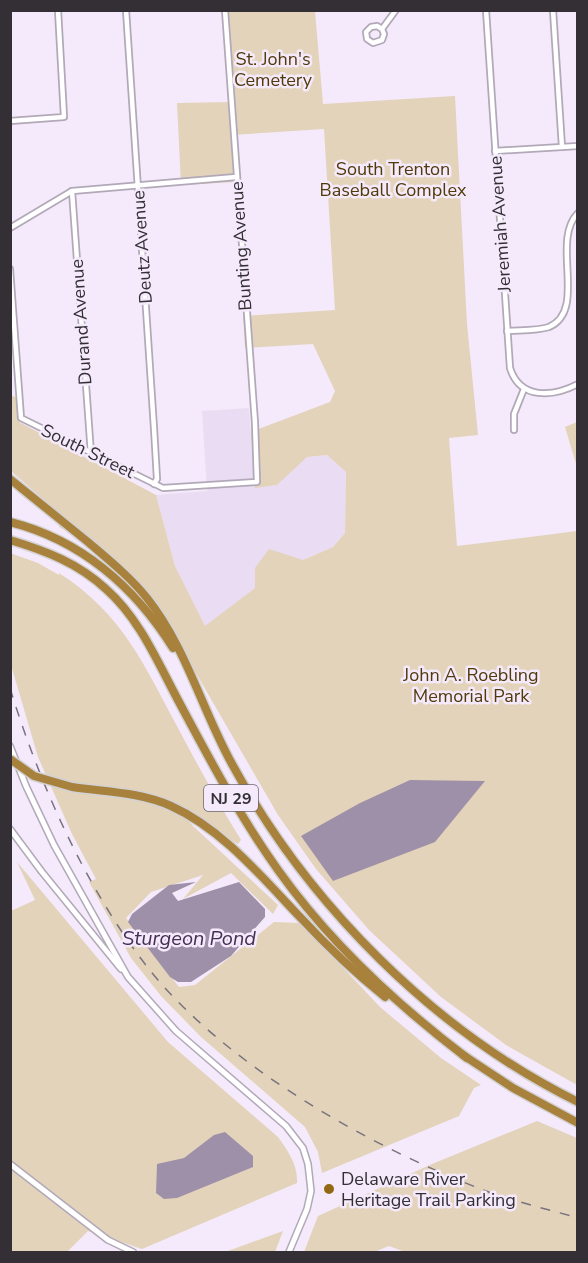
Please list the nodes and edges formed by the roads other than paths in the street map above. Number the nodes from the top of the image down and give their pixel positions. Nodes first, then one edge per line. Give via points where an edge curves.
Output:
1 (58, 10) edge
2 (126, 10) edge
3 (225, 10) edge
4 (396, 10) edge
5 (486, 10) edge
6 (553, 10) edge
7 (382, 29) dead end
8 (10, 120) edge
9 (578, 146) edge
10 (562, 147) junction
11 (495, 151) junction
12 (236, 177) junction
13 (138, 186) junction
14 (72, 191) junction
15 (578, 213) edge
16 (10, 228) edge
17 (10, 269) edge
18 (507, 330) junction
19 (578, 384) edge
20 (524, 389) junction
21 (514, 430) dead end
22 (90, 454) junction
23 (10, 479) edge
24 (257, 482) joint
25 (154, 484) junction
26 (10, 522) edge
27 (10, 540) edge
28 (200, 699) junction
29 (10, 746) edge
30 (10, 759) edge
31 (10, 830) edge
32 (128, 977) junction
33 (467, 1058) junction
34 (578, 1102) edge
35 (578, 1123) edge
36 (10, 1164) edge
37 (133, 1252) edge
38 (289, 1252) edge

1 - 8 street via 64,117
2 - 13 street, Deutz Avenue
3 - 12 street, Bunting Avenue
4 - 7 street
5 - 11 street, Jeremiah Avenue
6 - 10 street
9 - 10 street
10 - 11 street
11 - 18 street, Jeremiah Avenue
12 - 13 street
12 - 24 street, Bunting Avenue
13 - 14 street
13 - 25 street, Deutz Avenue via 154,428
14 - 16 street
14 - 22 street, Durand Avenue
15 - 18 street via 569,228 568,311 559,322 545,328
17 - 22 street, South Street via 21,418
18 - 20 street, Jeremiah Avenue via 510,368
19 - 20 street via 545,393
20 - 21 street via 514,414
22 - 25 street, South Street
23 - 28 highway via 140,589 169,630
24 - 25 street, South Street via 163,488
26 - 28 highway, NJ 29 via 71,545 117,579 159,627
27 - 33 highway, NJ 29 via 67,560 117,600 138,627 226,790 279,872 361,967
28 - 34 highway, NJ 29 via 262,815 316,888 364,942 456,1026 523,1072
29 - 32 street via 42,822
30 - 33 highway, bridge via 34,776 72,787 145,797 195,819 256,870 363,979
31 - 32 street
32 - 38 street via 176,1031 286,1126 303,1148 311,1191
33 - 35 highway, NJ 29
36 - 37 street via 96,1232

